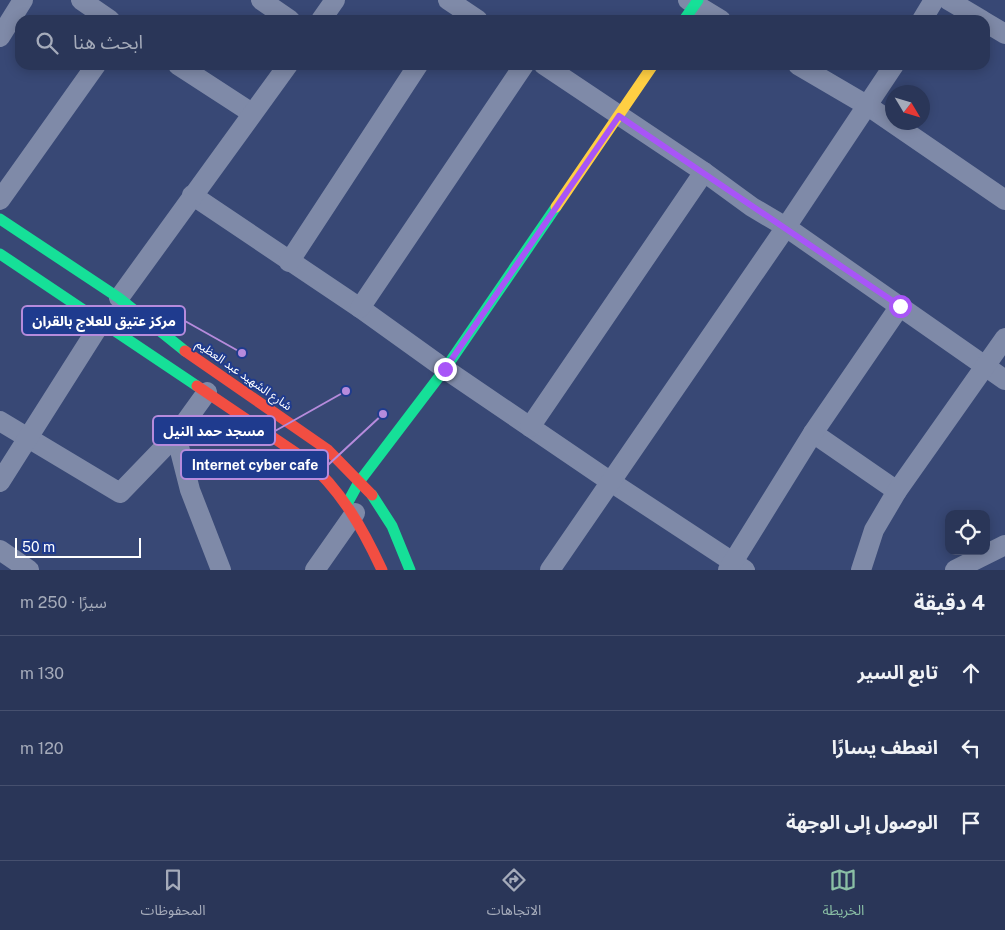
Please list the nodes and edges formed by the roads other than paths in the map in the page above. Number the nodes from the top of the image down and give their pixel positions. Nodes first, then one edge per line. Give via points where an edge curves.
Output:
1 (23, 0) edge
2 (81, 0) edge
3 (261, 0) edge
4 (335, 0) edge
5 (934, 0) edge
6 (948, 0) edge
7 (691, 6) edge
8 (451, 9) edge
9 (103, 15) edge
10 (283, 15) edge
11 (324, 15) edge
12 (466, 15) edge
13 (710, 15) edge
14 (925, 15) edge
15 (974, 15) edge
16 (990, 25) edge
17 (1005, 34) edge
18 (0, 37) edge
19 (92, 70) edge
20 (186, 70) edge
21 (284, 70) edge
22 (415, 70) edge
23 (521, 70) edge
24 (551, 70) edge
25 (651, 70) edge
26 (807, 70) edge
27 (891, 70) edge
28 (868, 106) junction
29 (252, 113) junction
30 (619, 116) junction
31 (704, 172) junction
32 (192, 195) junction
33 (0, 200) edge
34 (1005, 200) edge
35 (0, 219) edge
36 (786, 228) junction
37 (0, 254) edge
38 (289, 262) junction
39 (119, 298) junction
40 (900, 306) junction
41 (360, 308) junction
42 (102, 321) junction
43 (1005, 338) edge
44 (186, 350) junction
45 (985, 367) junction
46 (172, 368) junction
47 (445, 369) junction
48 (1005, 380) edge
49 (206, 392) junction
50 (0, 421) edge
51 (530, 427) junction
52 (813, 433) junction
53 (176, 435) junction
54 (27, 439) junction
55 (0, 482) edge
56 (360, 482) junction
57 (611, 482) junction
58 (897, 490) junction
59 (352, 507) junction
60 (1005, 545) edge
61 (0, 550) edge
62 (566, 562) edge
63 (735, 567) edge
64 (29, 570) edge
65 (221, 570) edge
66 (315, 570) edge
67 (382, 570) edge
68 (410, 570) edge
69 (550, 570) edge
70 (861, 570) edge
71 (955, 570) edge

1 - 18 street
2 - 9 street
3 - 10 street
4 - 11 street
5 - 14 street
6 - 15 street
7 - 13 street
8 - 12 street
16 - 17 street
19 - 33 street
20 - 29 street
21 - 29 street
22 - 38 street
23 - 41 street
24 - 30 street
25 - 30 main road
26 - 28 street
27 - 28 street
28 - 34 street
28 - 36 street
29 - 32 street
30 - 31 street
30 - 47 main road
31 - 36 street
31 - 51 street
32 - 38 street
32 - 39 street
35 - 39 main road, شارع الشهيد عبد العظيم
36 - 40 street
36 - 57 street
37 - 42 main road
38 - 41 street
39 - 44 main road, شارع الشهيد عبد العظيم
40 - 45 street
40 - 52 street
41 - 47 street
42 - 46 main road
42 - 54 street
43 - 45 street
44 - 46 main road
44 - 56 main road, شارع الشهيد عبد العظيم via 328,450
45 - 48 street
45 - 58 street
46 - 49 main road
47 - 51 street
47 - 56 main road
49 - 53 street
49 - 59 main road via 305,459 334,485
50 - 54 street
51 - 57 street
52 - 58 street
52 - 63 street
53 - 54 street via 120,493
53 - 65 street via 190,490
54 - 55 street
56 - 59 main road
56 - 68 main road, شارع الشهيد عبد العظيم via 384,512
57 - 62 street
57 - 63 street
58 - 70 street via 874,530
59 - 66 street
59 - 67 main road
60 - 71 street
61 - 64 street
62 - 69 street

